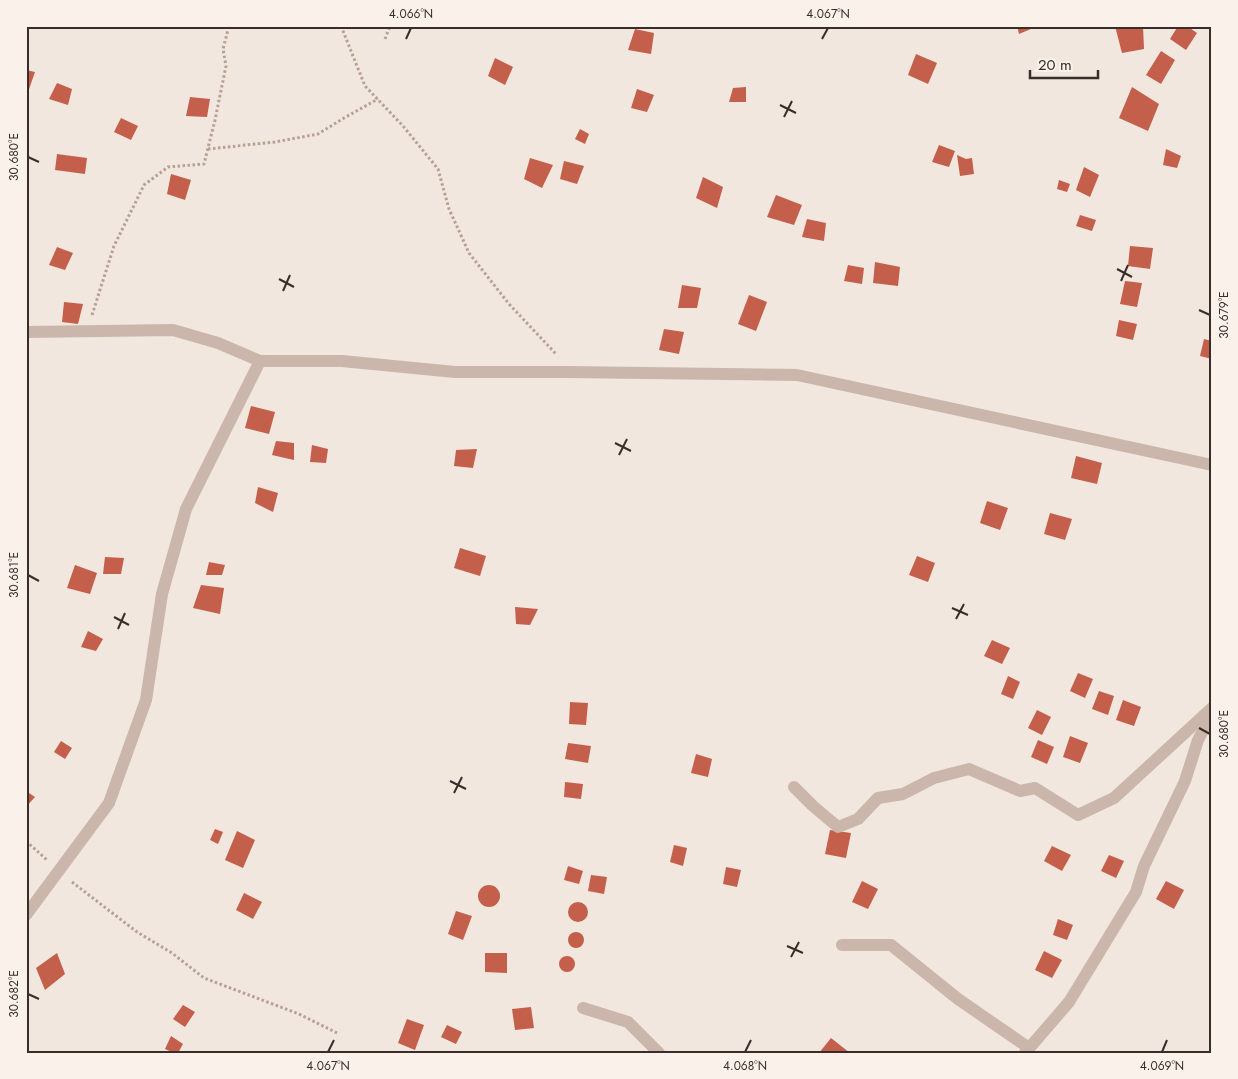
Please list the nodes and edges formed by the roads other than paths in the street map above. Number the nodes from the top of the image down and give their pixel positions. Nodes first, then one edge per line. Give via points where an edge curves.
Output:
1 (26, 332) edge
2 (260, 361) junction
3 (1212, 464) edge
4 (1212, 708) edge
5 (1212, 714) edge
6 (794, 787) dead end
7 (26, 915) edge
8 (842, 945) dead end
9 (583, 1008) dead end
10 (1027, 1051) edge
11 (659, 1053) edge

1 - 2 street via 173,330 218,343
2 - 3 street via 342,360 455,372 797,375
2 - 7 street via 186,509 162,594 146,700 109,803
4 - 6 street via 1114,798 1078,814 1035,788 1020,791 969,769 934,778 903,794 878,798 858,820 838,827
5 - 10 street via 1198,740 1185,781 1144,866 1136,892 1069,1002
8 - 10 street via 891,945
9 - 11 street via 628,1022

